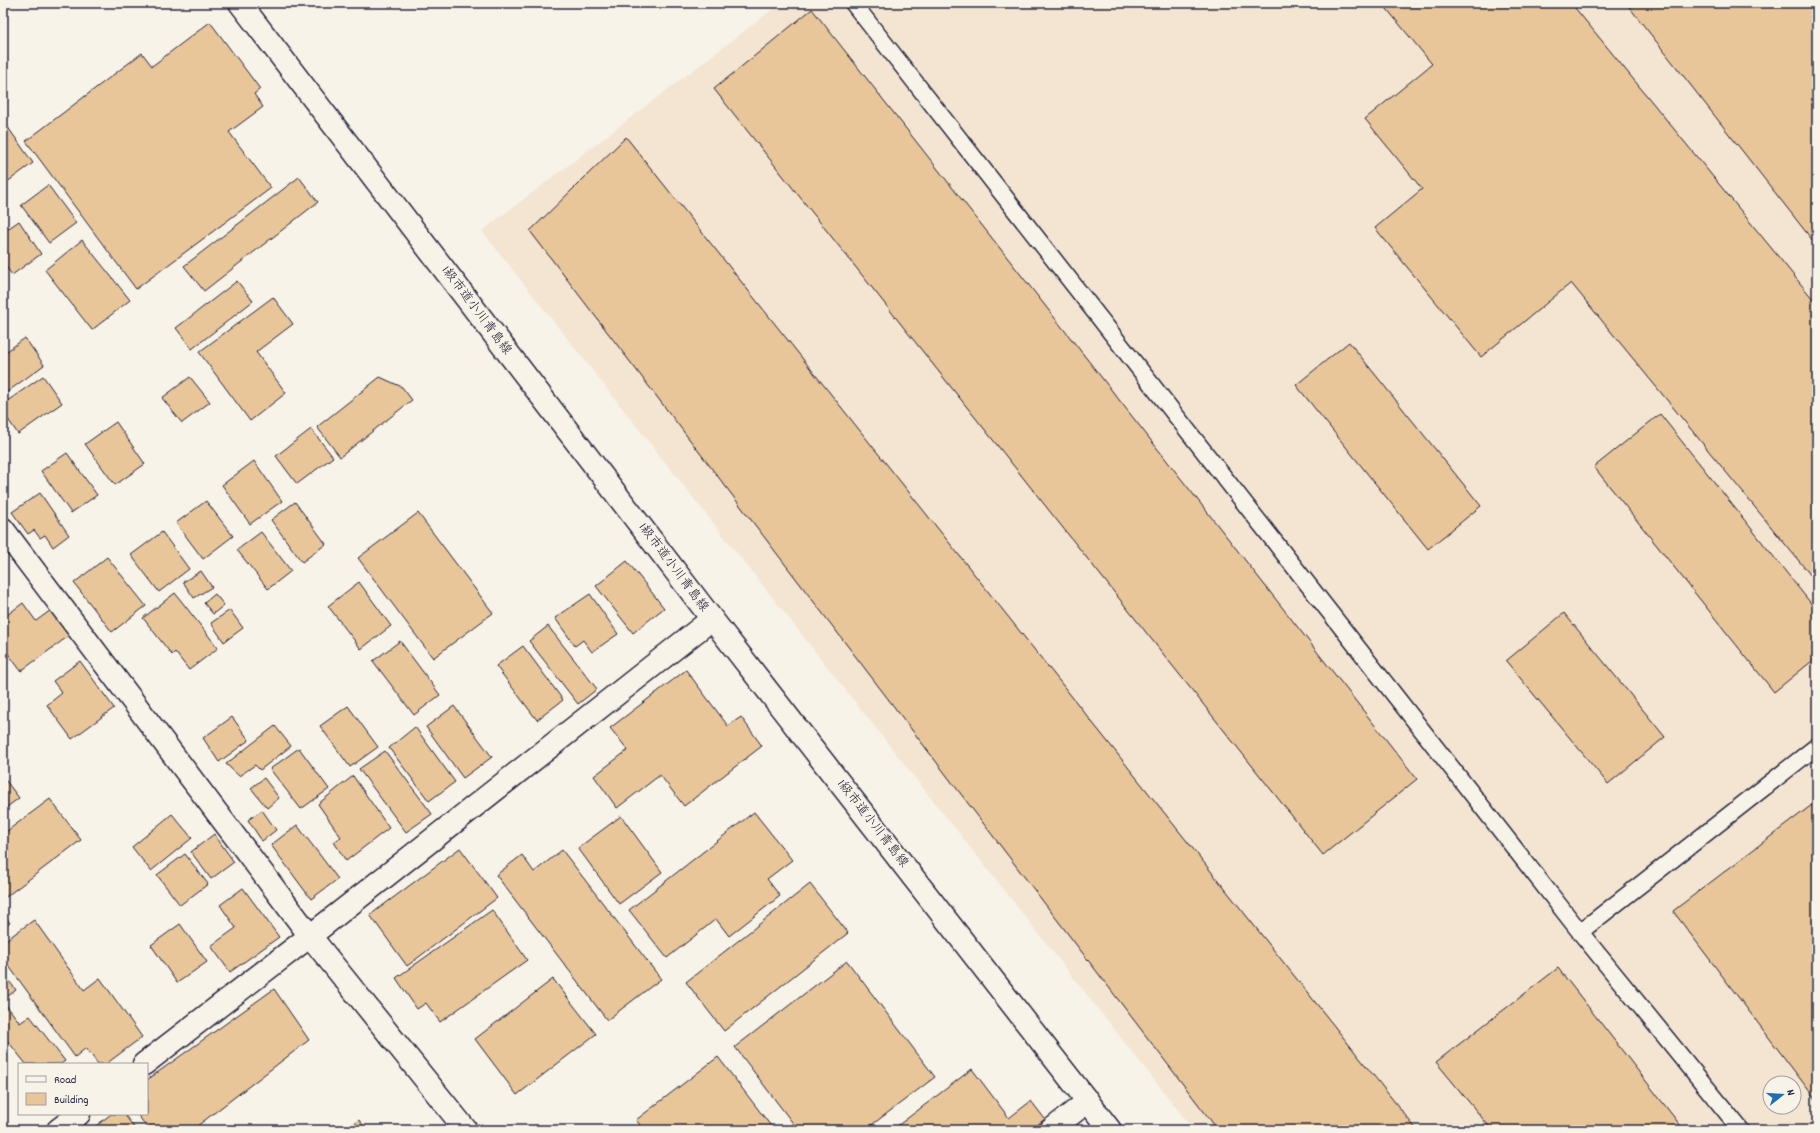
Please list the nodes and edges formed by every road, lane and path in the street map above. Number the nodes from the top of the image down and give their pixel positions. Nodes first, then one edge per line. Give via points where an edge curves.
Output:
1 (240, 3) edge
2 (853, 3) edge
3 (3, 529) edge
4 (712, 619) junction
5 (1817, 746) edge
6 (1580, 932) junction
7 (310, 936) junction
8 (145, 1063) edge
9 (1088, 1101) junction
10 (78, 1115) edge
11 (58, 1130) edge
12 (466, 1130) edge
13 (1051, 1130) edge
14 (1110, 1130) edge
15 (1741, 1130) edge

1 - 4 street, 1級市道小川青島線
2 - 6 lane
3 - 7 street
4 - 7 street
4 - 9 street, 1級市道小川青島線
5 - 6 lane
6 - 15 lane
7 - 8 street
7 - 12 street
9 - 13 street
9 - 14 street, 1級市道小川青島線
10 - 11 street

